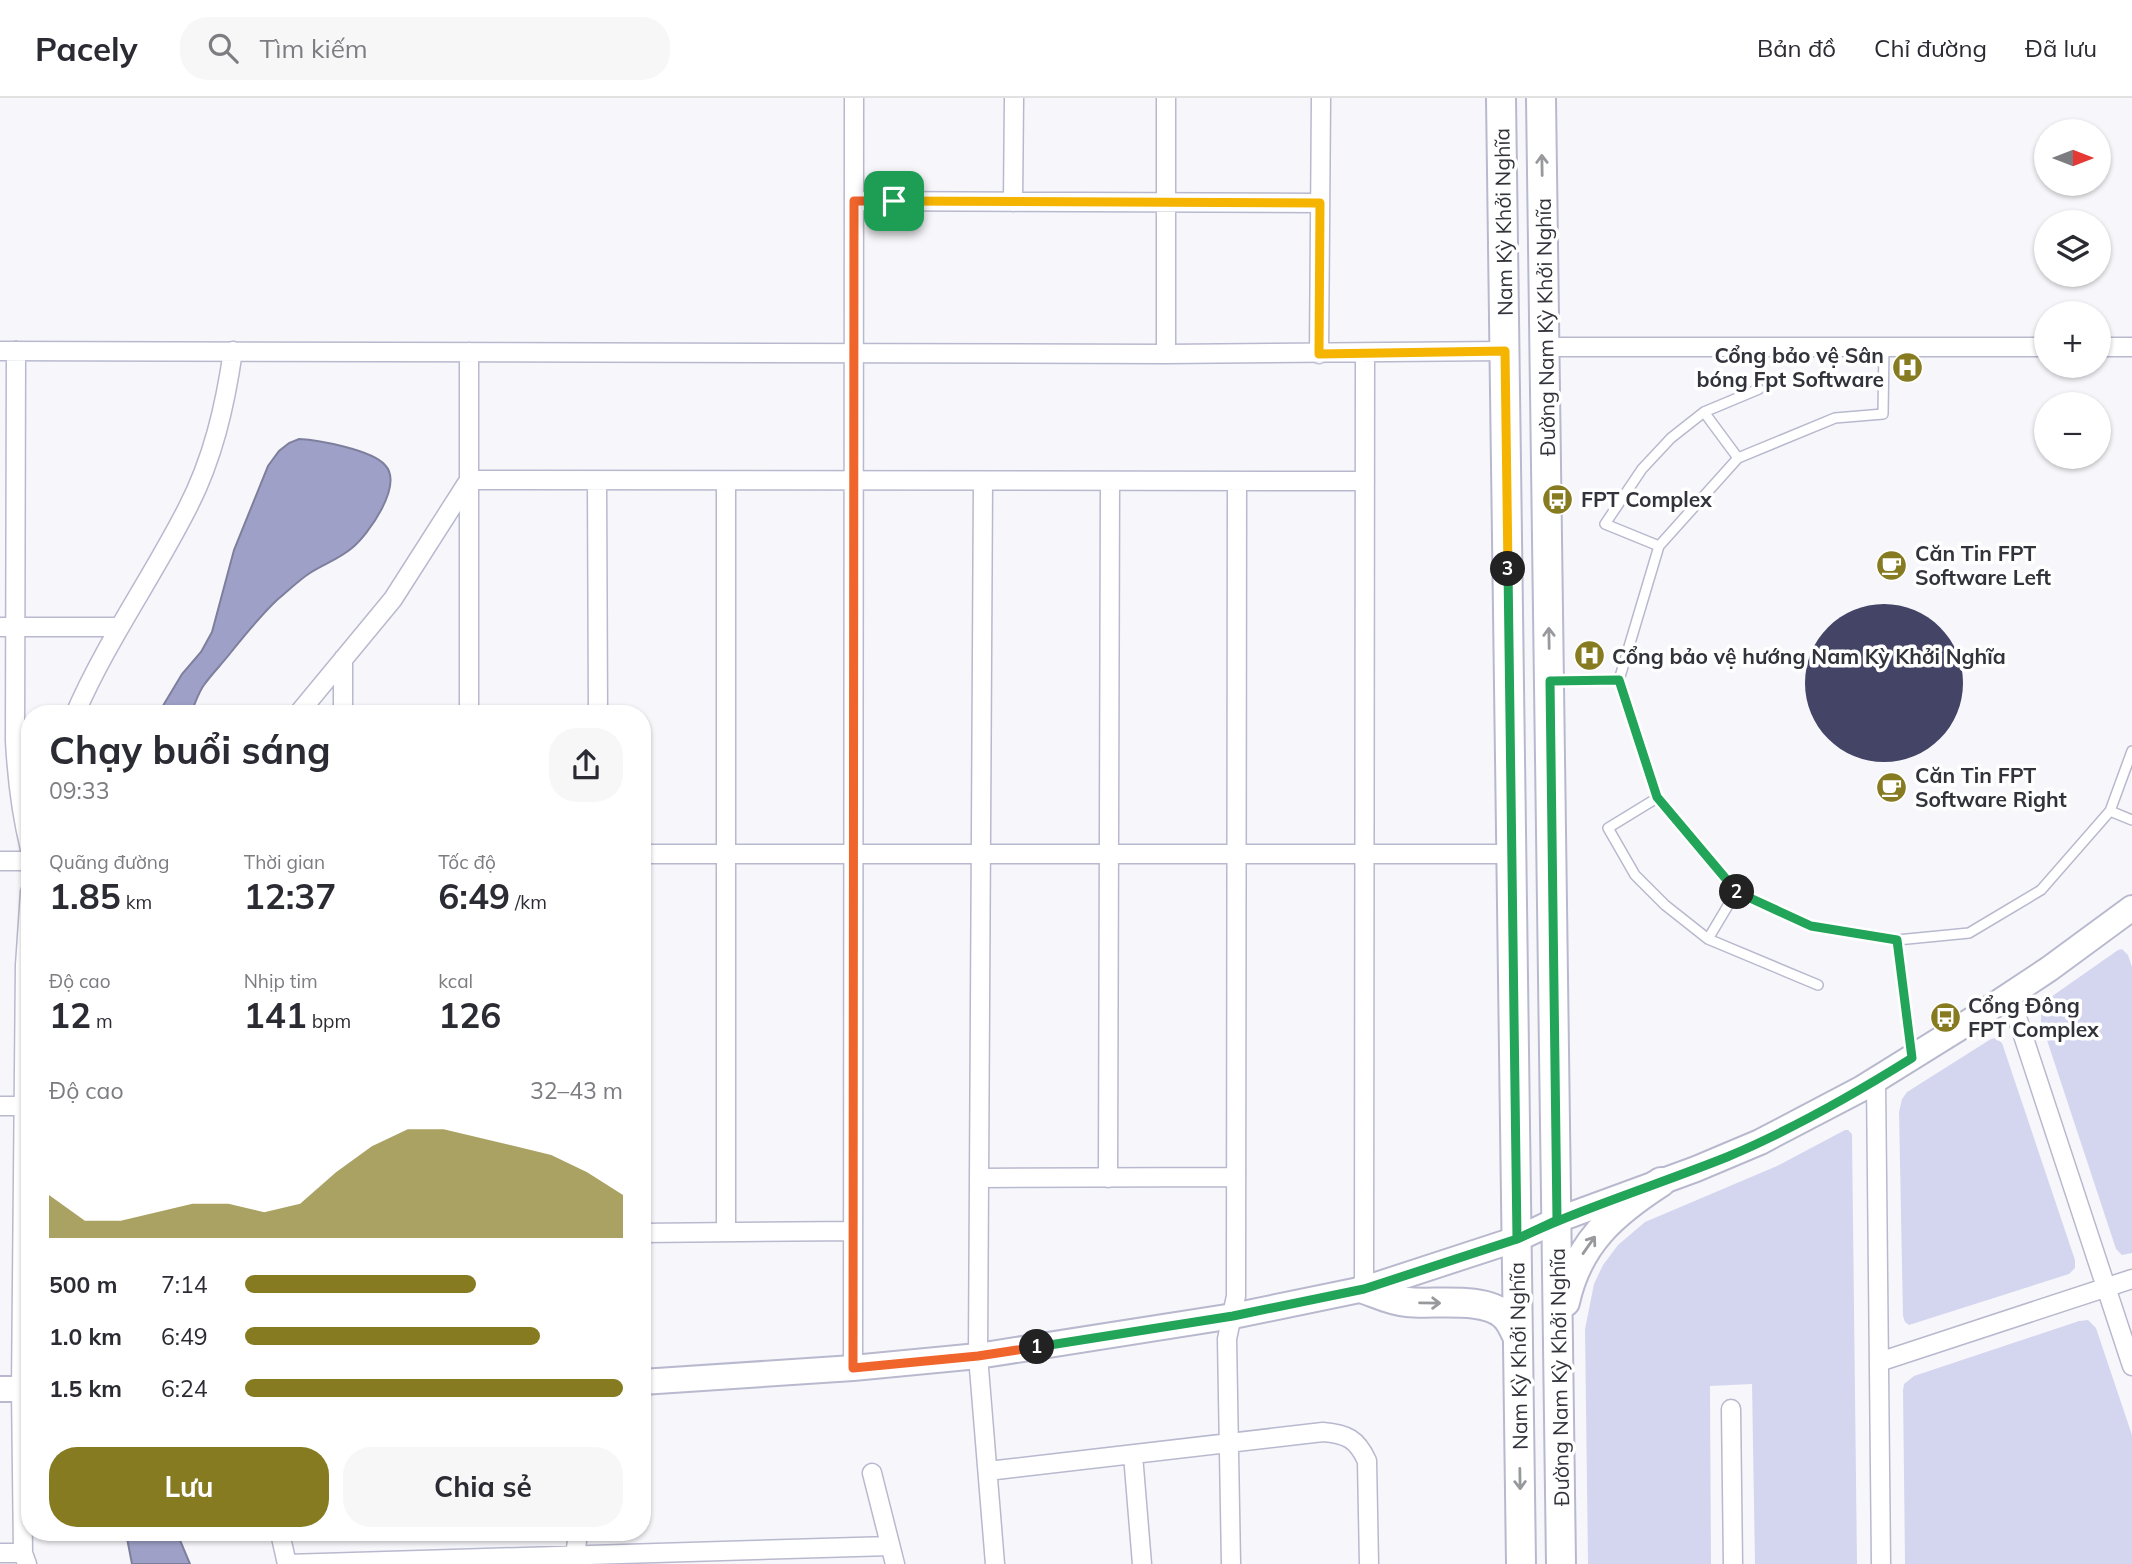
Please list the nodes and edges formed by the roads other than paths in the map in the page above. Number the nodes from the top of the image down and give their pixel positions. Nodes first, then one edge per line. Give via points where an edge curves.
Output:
1 (854, 98) edge
2 (1014, 98) edge
3 (1167, 98) edge
4 (1321, 98) edge
5 (1501, 98) edge
6 (1541, 98) edge
7 (854, 201) junction
8 (1013, 202) junction
9 (1166, 202) junction
10 (1320, 203) junction
11 (2111, 346) edge
12 (2132, 346) edge
13 (1545, 347) junction
14 (1884, 347) junction
15 (2034, 347) edge
16 (8, 351) edge
17 (233, 351) junction
18 (1505, 351) junction
19 (469, 352) junction
20 (854, 353) junction
21 (1365, 353) junction
22 (1166, 354) junction
23 (1319, 354) junction
24 (1759, 389) dead end
25 (1704, 412) junction
26 (1738, 458) junction
27 (469, 480) junction
28 (597, 481) junction
29 (726, 481) junction
30 (854, 481) junction
31 (983, 481) junction
32 (1110, 481) junction
33 (1365, 481) junction
34 (1237, 482) junction
35 (1659, 546) junction
36 (8, 627) edge
37 (120, 627) junction
38 (343, 659) junction
39 (1619, 680) junction
40 (1550, 681) junction
41 (79, 705) edge
42 (305, 705) edge
43 (342, 705) edge
44 (469, 705) edge
45 (598, 705) edge
46 (2132, 751) edge
47 (1657, 797) junction
48 (21, 801) edge
49 (2110, 811) junction
50 (2132, 820) edge
51 (651, 854) edge
52 (726, 854) junction
53 (854, 854) junction
54 (982, 854) junction
55 (1109, 854) junction
56 (1238, 854) junction
57 (1512, 854) junction
58 (1364, 855) junction
59 (0, 861) edge
60 (21, 861) edge
61 (1736, 892) junction
62 (2132, 908) edge
63 (1708, 939) junction
64 (1897, 940) junction
65 (1818, 985) dead end
66 (2010, 996) junction
67 (1912, 1058) junction
68 (1876, 1080) junction
69 (0, 1106) edge
70 (21, 1106) edge
71 (1236, 1177) junction
72 (980, 1178) junction
73 (1108, 1178) junction
74 (1661, 1182) junction
75 (1557, 1220) junction
76 (853, 1231) junction
77 (726, 1232) junction
78 (651, 1233) edge
79 (1517, 1239) junction
80 (21, 1248) edge
81 (2132, 1279) edge
82 (2106, 1288) junction
83 (1364, 1289) junction
84 (1233, 1316) junction
85 (1558, 1332) junction
86 (1518, 1338) junction
87 (978, 1356) junction
88 (1879, 1362) junction
89 (2132, 1366) edge
90 (853, 1368) junction
91 (651, 1381) edge
92 (17, 1389) edge
93 (1731, 1409) dead end
94 (1229, 1443) junction
95 (1133, 1455) junction
96 (988, 1471) junction
97 (872, 1473) dead end
98 (21, 1474) edge
99 (282, 1541) edge
100 (577, 1541) edge
101 (0, 1553) edge
102 (893, 1555) edge
103 (25, 1558) edge
104 (575, 1560) edge
105 (287, 1564) edge
106 (995, 1564) edge
107 (1142, 1564) edge
108 (1231, 1564) edge
109 (1369, 1564) edge
110 (1521, 1564) edge
111 (1561, 1564) edge
112 (1733, 1564) edge
113 (1881, 1564) edge

1 - 7 street
2 - 8 street
3 - 9 street
4 - 10 street
5 - 18 main road, Nam Kỳ Khởi Nghĩa
13 -> 6 main road, Đường Nam Kỳ Khởi Nghĩa
7 - 8 street
7 - 20 street
8 - 9 street
9 - 10 street
9 - 22 street
10 - 23 street
11 - 12 street
13 - 14 street
40 -> 13 main road, Đường Nam Kỳ Khởi Nghĩa
14 - 15 street
14 - 26 lane via 1883,414 1835,418
16 - 17 street
16 - 36 street
17 - 19 street
17 - 37 street via 222,418 201,478
18 - 21 street
18 - 57 main road, Nam Kỳ Khởi Nghĩa
19 - 20 street
19 - 27 street
20 - 22 street
20 - 30 street
21 - 23 street
21 - 33 street
22 - 23 street
24 - 25 lane
25 - 26 lane
25 - 35 lane via 1671,438 1642,470 1605,524
26 - 35 lane
27 - 28 street
27 - 38 street via 393,600
27 - 44 street
28 - 29 street
28 - 45 street
29 - 30 street
29 - 52 street
30 - 31 street
30 - 53 street
31 - 32 street
31 - 54 street
32 - 34 street
32 - 55 street
33 - 34 street
33 - 58 street
34 - 56 street
35 - 39 lane
36 - 37 street
36 - 48 street
37 - 41 street
38 - 42 street
38 - 43 street
39 - 40 lane
39 - 47 lane
40 - 75 main road, Đường Nam Kỳ Khởi Nghĩa
46 - 49 lane
47 - 61 lane
47 - 63 lane via 1608,828 1635,875
49 - 50 lane
49 - 64 lane via 2041,890 1969,933
51 - 52 street
52 - 53 street
52 - 77 street
53 - 54 street
53 - 76 street
54 - 55 street
54 - 72 street
55 - 56 street
55 - 73 street
56 - 58 street
56 - 71 street
57 - 58 street
57 - 79 main road, Nam Kỳ Khởi Nghĩa
58 - 83 street
59 - 60 street
61 - 63 lane
61 - 64 lane via 1811,926
62 - 66 street
63 - 65 lane
64 - 67 lane
66 - 67 street
66 - 82 street
67 - 68 street
68 - 74 street via 1760,1142
68 - 88 street
69 - 70 street
71 - 73 street
71 - 84 street
72 - 73 street
72 - 87 street
74 - 75 street
85 -> 74 main road via 1573,1275 1591,1241 1622,1209
75 - 79 street
75 - 85 main road, Đường Nam Kỳ Khởi Nghĩa
76 - 77 street
76 - 90 street
77 - 78 street
79 - 83 street
79 - 86 main road, Nam Kỳ Khởi Nghĩa
80 - 92 street
81 - 82 street
82 - 88 street
82 - 89 street
83 - 84 street
83 -> 86 main road via 1402,1301 1493,1308 1504,1314
84 - 87 street
84 - 94 street via 1227,1339
85 - 111 main road, Đường Nam Kỳ Khởi Nghĩa
86 -> 110 main road, Nam Kỳ Khởi Nghĩa
87 - 90 street
87 - 96 street
88 - 113 street
90 - 91 street
92 - 98 street
93 - 112 street
94 - 95 street
94 - 108 street
94 - 109 street via 1323,1432 1338,1433 1361,1447 1367,1461
95 - 96 street
95 - 107 street
96 - 106 street
97 - 102 street
99 - 105 street
100 - 104 street
101 - 103 street
102 - 104 street
104 - 105 street

